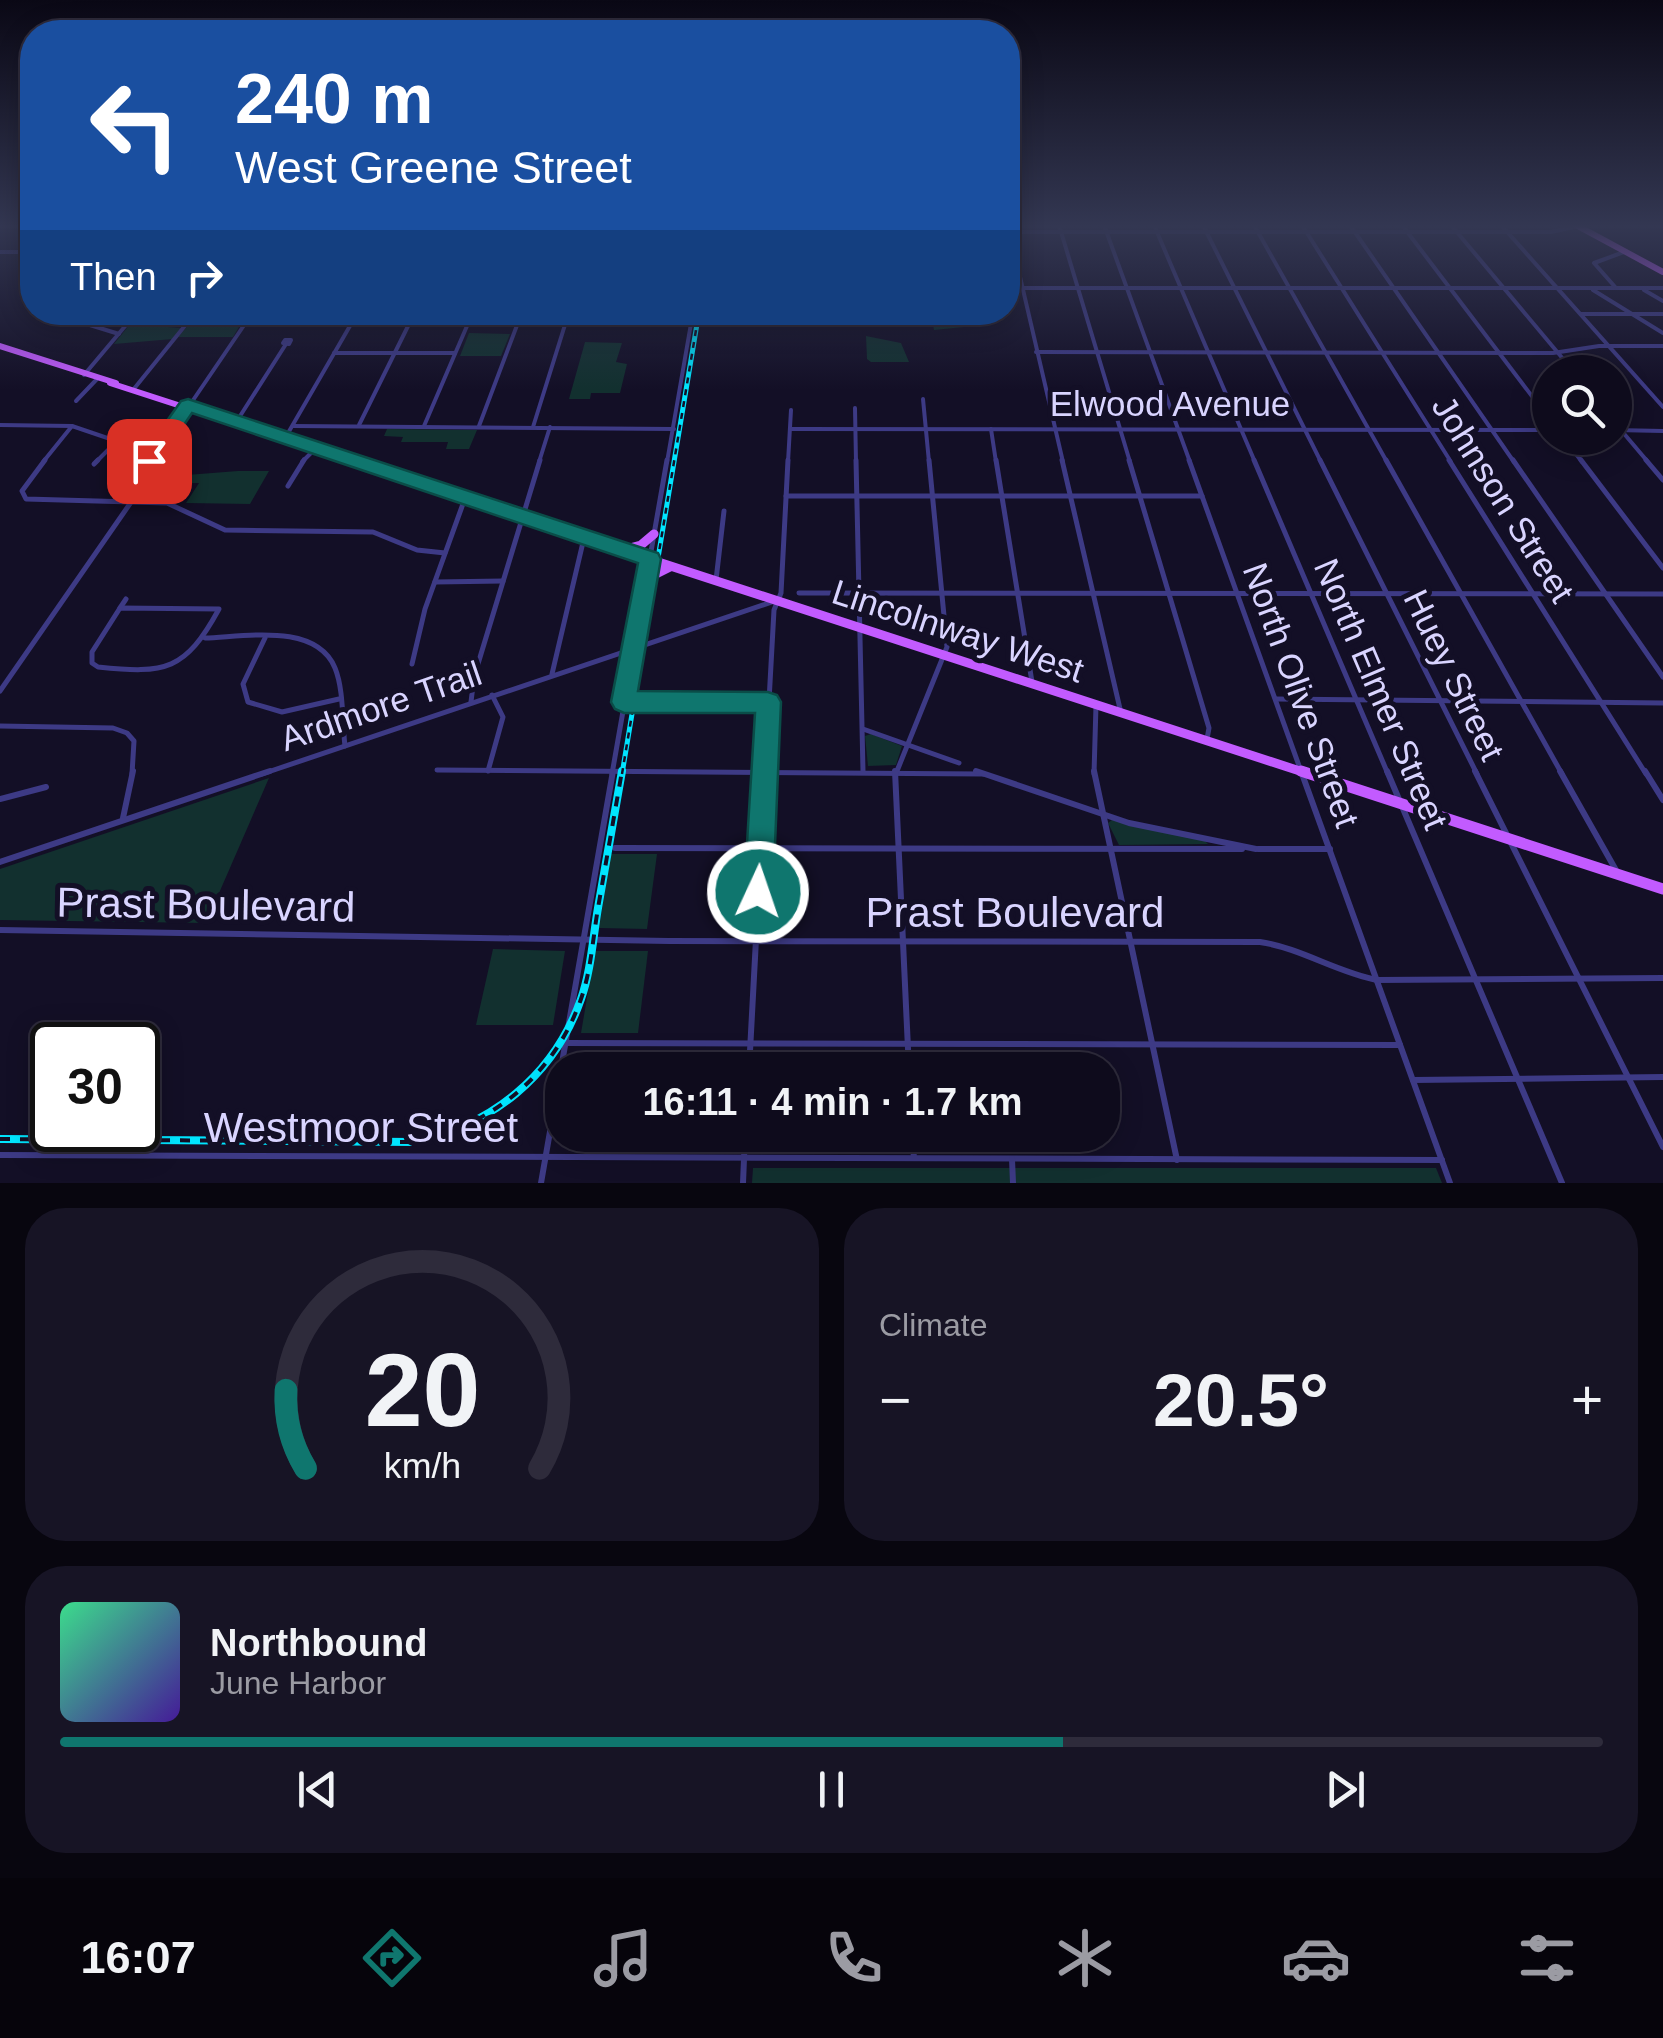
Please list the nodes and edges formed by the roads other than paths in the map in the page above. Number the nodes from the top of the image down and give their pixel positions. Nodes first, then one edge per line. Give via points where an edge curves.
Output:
1 (1020, 280) edge
2 (1076, 280) edge
3 (1124, 280) edge
4 (1178, 280) edge
5 (1231, 280) edge
6 (1285, 280) edge
7 (1337, 280) edge
8 (1388, 280) edge
9 (1444, 280) edge
10 (1497, 280) edge
11 (1550, 280) edge
12 (1609, 280) edge
13 (1022, 288) junction
14 (1078, 288) junction
15 (1127, 288) junction
16 (1181, 288) junction
17 (1235, 288) junction
18 (1342, 288) junction
19 (1394, 288) junction
20 (1591, 288) junction
21 (1616, 288) junction
22 (1642, 288) junction
23 (1663, 288) edge
24 (1290, 289) junction
25 (1451, 289) junction
26 (1504, 289) junction
27 (1558, 289) junction
28 (1663, 301) edge
29 (1580, 314) junction
30 (1632, 314) junction
31 (1663, 314) edge
32 (92, 325) edge
33 (126, 325) edge
34 (186, 325) edge
35 (244, 325) edge
36 (351, 325) edge
37 (409, 325) edge
38 (467, 325) edge
39 (517, 325) edge
40 (565, 325) edge
41 (691, 325) edge
42 (1663, 333) edge
43 (119, 334) junction
44 (286, 344) dead end
45 (0, 346) edge
46 (1608, 346) junction
47 (1663, 346) edge
48 (1036, 352) junction
49 (1097, 352) junction
50 (1150, 352) junction
51 (1208, 352) junction
52 (1266, 352) junction
53 (1325, 352) junction
54 (1382, 352) junction
55 (395, 353) junction
56 (455, 353) junction
57 (1438, 353) junction
58 (1500, 353) junction
59 (1558, 353) junction
60 (334, 354) junction
61 (84, 374) junction
62 (96, 378) junction
63 (133, 390) junction
64 (1532, 396) edge
65 (923, 399) dead end
66 (76, 401) dead end
67 (1663, 407) edge
68 (186, 408) junction
69 (856, 408) dead end
70 (791, 410) dead end
71 (235, 424) junction
72 (0, 425) edge
73 (72, 426) junction
74 (292, 426) junction
75 (359, 426) junction
76 (424, 426) junction
77 (479, 426) junction
78 (533, 427) junction
79 (550, 427) junction
80 (1120, 428) junction
81 (1178, 428) junction
82 (674, 429) junction
83 (790, 429) junction
84 (856, 429) junction
85 (926, 429) junction
86 (991, 429) junction
87 (1055, 429) junction
88 (1241, 429) junction
89 (1305, 429) junction
90 (1369, 430) junction
91 (1430, 430) junction
92 (1491, 430) junction
93 (1532, 430) edge
94 (1632, 430) edge
95 (1663, 431) edge
96 (284, 440) junction
97 (117, 441) junction
98 (1632, 446) edge
99 (157, 448) junction
100 (314, 450) junction
101 (1577, 455) edge
102 (94, 464) dead end
103 (1663, 480) edge
104 (288, 486) dead end
105 (786, 496) junction
106 (857, 496) junction
107 (932, 496) junction
108 (1002, 496) junction
109 (1072, 496) junction
110 (1140, 496) junction
111 (1202, 496) junction
112 (465, 499) junction
113 (131, 502) junction
114 (724, 511) dead end
115 (523, 518) junction
116 (654, 534) junction
117 (584, 538) junction
118 (621, 550) junction
119 (446, 553) junction
120 (650, 559) junction
121 (672, 566) junction
122 (1663, 568) edge
123 (716, 580) junction
124 (504, 581) junction
125 (434, 582) junction
126 (645, 586) junction
127 (798, 592) dead end
128 (859, 592) junction
129 (942, 592) junction
130 (1018, 592) junction
131 (1386, 592) junction
132 (1094, 593) junction
133 (1169, 593) junction
134 (1237, 593) junction
135 (1311, 593) junction
136 (1461, 593) junction
137 (1533, 594) junction
138 (1605, 594) junction
139 (1663, 594) edge
140 (126, 599) dead end
141 (778, 600) junction
142 (120, 608) junction
143 (860, 628) junction
144 (205, 638) junction
145 (264, 638) junction
146 (634, 647) junction
147 (945, 656) junction
148 (412, 664) dead end
149 (552, 674) junction
150 (1663, 677) edge
151 (1033, 684) junction
152 (0, 691) edge
153 (492, 694) junction
154 (339, 699) junction
155 (1276, 699) junction
156 (1356, 699) junction
157 (1438, 699) junction
158 (1521, 700) junction
159 (471, 702) junction
160 (624, 702) junction
161 (768, 702) junction
162 (1601, 702) junction
163 (1663, 703) edge
164 (1096, 705) junction
165 (1121, 713) junction
166 (0, 726) edge
167 (862, 729) junction
168 (1207, 742) junction
169 (908, 745) junction
170 (345, 746) junction
171 (959, 763) dead end
172 (437, 770) dead end
173 (488, 770) junction
174 (612, 770) junction
175 (765, 770) junction
176 (863, 771) junction
177 (896, 772) junction
178 (1302, 773) junction
179 (46, 787) dead end
180 (0, 799) edge
181 (1663, 800) edge
182 (1402, 806) junction
183 (1102, 815) junction
184 (123, 818) junction
185 (1508, 838) junction
186 (616, 848) dead end
187 (760, 848) junction
188 (898, 848) junction
189 (1112, 848) junction
190 (1256, 849) junction
191 (1330, 849) junction
192 (0, 862) edge
193 (1619, 874) junction
194 (1663, 888) edge
195 (0, 930) edge
196 (582, 940) junction
197 (756, 942) junction
198 (903, 942) junction
199 (1132, 942) junction
200 (1663, 978) edge
201 (1377, 980) junction
202 (1476, 980) junction
203 (1580, 980) junction
204 (564, 1043) junction
205 (750, 1043) junction
206 (908, 1044) junction
207 (1152, 1044) junction
208 (1400, 1044) junction
209 (750, 1052) edge
210 (908, 1052) edge
211 (1628, 1076) junction
212 (1663, 1076) edge
213 (1518, 1078) junction
214 (1413, 1080) junction
215 (1663, 1147) edge
216 (744, 1152) edge
217 (913, 1152) edge
218 (0, 1155) edge
219 (545, 1158) junction
220 (744, 1158) junction
221 (914, 1158) junction
222 (1012, 1159) junction
223 (1176, 1160) junction
224 (1442, 1160) junction
225 (541, 1183) edge
226 (742, 1183) edge
227 (1013, 1183) edge
228 (1450, 1183) edge
229 (1562, 1183) edge

1 - 13 street
2 - 14 street
3 - 15 street, North Olive Street
4 - 16 street, North Elmer Street
5 - 17 street, Huey Street
6 - 24 street
7 - 18 street, Johnson Street
8 - 19 street
9 - 25 street
10 - 26 street
11 - 27 street
12 - 21 street
13 - 14 street
13 - 48 street
14 - 15 street
14 - 49 street
15 - 16 street
15 - 50 street, North Olive Street
16 - 17 street
16 - 51 street, North Elmer Street
17 - 24 street
17 - 52 street, Huey Street
18 - 19 street
18 - 24 street
18 - 54 street, Johnson Street
19 - 25 street
19 - 57 street
20 - 21 street
20 - 27 street
20 - 30 street
21 - 22 street
22 - 23 street
22 - 28 street
24 - 53 street
25 - 26 street
25 - 58 street
26 - 27 street
26 - 59 street
27 - 29 street
29 - 30 street
29 - 46 street
30 - 31 street
30 - 42 street
32 - 43 street
33 - 43 street
34 - 63 street
35 - 68 street
36 - 60 street
37 - 55 street
38 - 56 street
39 - 77 street
40 - 78 street
41 - 82 street
43 - 61 street
44 - 71 street
45 - 61 main road, Lincolnway West
46 - 47 street
46 - 59 street
46 - 67 street
48 - 49 street
48 - 87 street
49 - 50 street
49 - 80 street
50 - 51 street
50 - 81 street, North Olive Street
51 - 52 street
51 - 88 street, North Elmer Street
52 - 53 street
52 - 89 street, Huey Street
53 - 54 street
53 - 90 street
54 - 57 street
54 - 91 street, Johnson Street
55 - 56 street
55 - 60 street
55 - 75 street
56 - 76 street
57 - 58 street
57 - 92 street
58 - 59 street
58 - 64 street
60 - 74 street
61 - 62 main road, Lincolnway West
62 - 63 main road, Lincolnway West
62 - 66 street
63 - 68 main road, Lincolnway West
65 - 85 street
68 - 71 main road, Lincolnway West
68 - 99 street
69 - 84 street
70 - 83 street
71 - 96 main road, Lincolnway West
72 - 73 street
73 - 97 street
73 - 113 street via 23,488 26,499
74 - 75 street
74 - 96 street
75 - 76 street
76 - 77 street
77 - 78 street
78 - 79 street
79 - 82 street
79 - 115 street
80 - 81 street, Elwood Avenue
80 - 87 street, Elwood Avenue
80 - 110 street
81 - 88 street, Elwood Avenue
81 - 111 street, North Olive Street
82 - 116 street
83 - 84 street, Elwood Avenue
83 - 105 street
84 - 85 street, Elwood Avenue
84 - 106 street
85 - 86 street, Elwood Avenue
85 - 107 street
86 - 87 street, Elwood Avenue
86 - 108 street
87 - 109 street
88 - 89 street, Elwood Avenue
88 - 135 street, North Elmer Street
89 - 90 street, Elwood Avenue
89 - 131 street, Huey Street
90 - 91 street, Elwood Avenue
90 - 136 street
91 - 92 street, Elwood Avenue
91 - 137 street, Johnson Street
92 - 93 street, Elwood Avenue
92 - 138 street
94 - 95 street
96 - 100 main road, Lincolnway West
97 - 99 street
97 - 102 street
98 - 103 street
99 - 113 street
100 - 104 street
100 - 112 main road, Lincolnway West
101 - 122 street
105 - 106 street
105 - 141 street
106 - 107 street
106 - 128 street
107 - 108 street
107 - 129 street
108 - 109 street
108 - 130 street
109 - 110 street
109 - 132 street
110 - 111 street
110 - 133 street
111 - 134 street, North Olive Street
112 - 115 main road, Lincolnway West
112 - 119 street
113 - 119 street via 172,504 225,530 373,532 417,550
113 - 152 street
114 - 123 street
115 - 117 main road, Lincolnway West
115 - 124 street
116 - 118 main road via 641,546
116 - 120 street
117 - 118 main road, Lincolnway West
117 - 149 street
118 - 120 main road, Lincolnway West
119 - 125 street
120 - 121 main road, Lincolnway West
120 - 126 street
121 - 123 main road, Lincolnway West
121 - 126 main road
123 - 141 main road, Lincolnway West
124 - 125 street
124 - 159 street
125 - 148 street
126 - 146 street
127 - 128 street
128 - 129 street
128 - 143 street
129 - 130 street
129 - 147 street
130 - 132 street
130 - 151 street
131 - 135 street
131 - 136 street
131 - 157 street, Huey Street
132 - 133 street
132 - 165 street
133 - 134 street
133 - 168 street via 1209,728
134 - 135 street
134 - 155 street, North Olive Street
135 - 156 street, North Elmer Street
136 - 137 street
136 - 158 street
137 - 138 street
137 - 162 street, Johnson Street
138 - 139 street
138 - 150 street
140 - 142 street
141 - 143 main road, Lincolnway West
141 - 146 street, Ardmore Trail
141 - 161 street
142 - 144 street via 219,609
142 - 144 street via 92,652 98,667 173,667 190,659
143 - 147 main road, Lincolnway West
143 - 167 street
144 - 145 street
145 - 154 street via 318,646 332,659
145 - 154 street via 243,684 248,702 286,713
146 - 149 street, Ardmore Trail
146 - 160 street
147 - 151 main road, Lincolnway West
147 - 169 street
149 - 153 street, Ardmore Trail
151 - 164 main road, Lincolnway West
153 - 159 street, Ardmore Trail
153 - 173 street via 502,717
154 - 170 street
155 - 156 street
155 - 178 street, North Olive Street
156 - 157 street
156 - 182 street, North Elmer Street
157 - 158 street
157 - 185 street, Huey Street
158 - 162 street
158 - 193 street
159 - 170 street, Ardmore Trail
160 - 161 street
160 - 174 street
161 - 175 street
162 - 163 street
162 - 181 street, Johnson Street
164 - 165 main road, Lincolnway West
164 - 183 street via 1090,752
165 - 168 main road, Lincolnway West
166 - 184 street via 126,731 137,748
167 - 169 street
167 - 176 street
168 - 178 main road, Lincolnway West
169 - 171 street
169 - 177 street
170 - 184 street, Ardmore Trail
172 - 173 street
173 - 174 street
174 - 175 street
174 - 196 street
175 - 176 street
175 - 187 street
176 - 177 street
177 - 183 street via 976,770
177 - 188 street
178 - 182 main road, Lincolnway West
178 - 191 street, North Olive Street
179 - 180 street
182 - 185 main road, Lincolnway West
182 - 202 street, North Elmer Street
183 - 189 street
183 - 190 street
184 - 192 street, Ardmore Trail
185 - 193 main road, Lincolnway West
185 - 203 street, Huey Street
186 - 187 street
187 - 188 street
187 - 197 street
188 - 189 street
188 - 198 street
189 - 190 street
189 - 199 street
190 - 191 street
191 - 201 street, North Olive Street
193 - 194 main road, Lincolnway West
195 - 196 street, Prast Boulevard
196 - 197 street, Prast Boulevard
196 - 204 street
197 - 198 street, Prast Boulevard
197 - 205 street
198 - 199 street, Prast Boulevard
198 - 206 street
199 - 201 street, Prast Boulevard via 1280,944
199 - 207 street
200 - 203 street, Prast Boulevard
201 - 202 street, Prast Boulevard
201 - 208 street, North Olive Street
202 - 203 street, Prast Boulevard
202 - 213 street, North Elmer Street
203 - 211 street, Huey Street
204 - 205 street
204 - 219 street
205 - 206 street
205 - 209 street
206 - 207 street
206 - 210 street
207 - 208 street
207 - 223 street
208 - 214 street, North Olive Street
211 - 212 street
211 - 213 street
211 - 215 street, Huey Street
213 - 214 street
213 - 229 street, North Elmer Street
214 - 224 street, North Olive Street
216 - 220 street
217 - 221 street
218 - 219 street, Westmoor Street
219 - 220 street, Westmoor Street
219 - 225 street
220 - 221 street, Westmoor Street
220 - 226 street
221 - 222 street, Westmoor Street
222 - 223 street, Westmoor Street
222 - 227 street
223 - 224 street, Westmoor Street
224 - 228 street, North Olive Street

